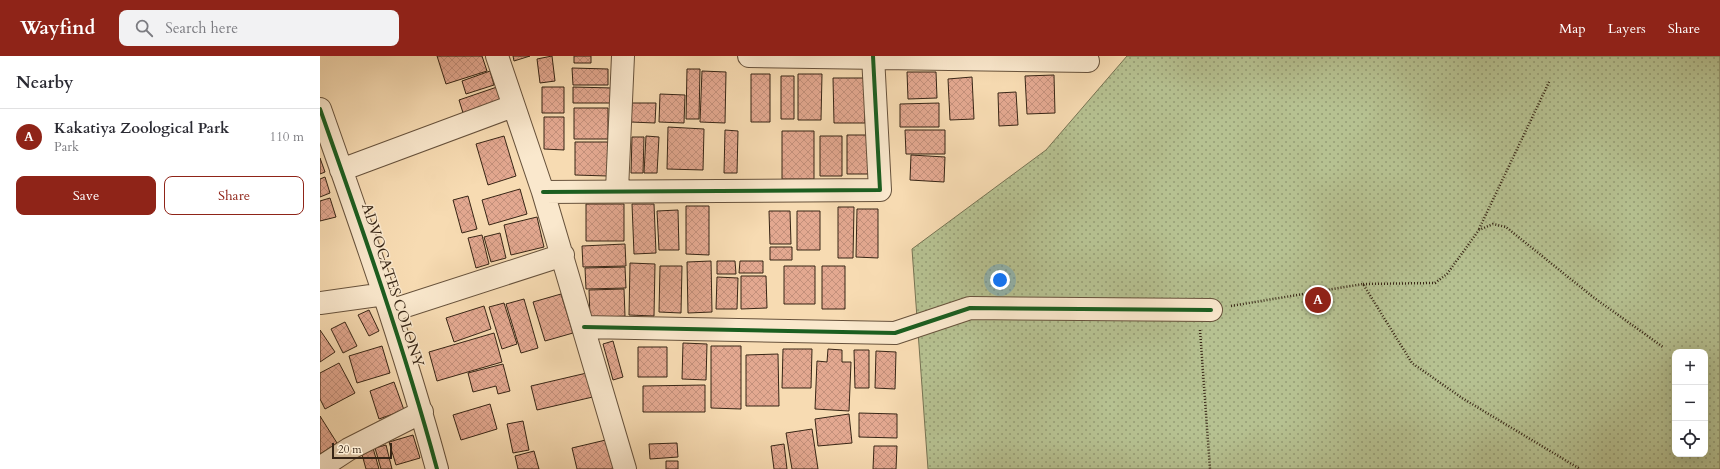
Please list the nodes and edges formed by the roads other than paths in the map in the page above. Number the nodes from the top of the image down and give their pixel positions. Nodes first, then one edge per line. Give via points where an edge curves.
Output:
1 (497, 56) edge
2 (623, 56) edge
3 (749, 56) edge
4 (873, 57) edge
5 (1088, 61) dead end
6 (513, 106) junction
7 (320, 109) edge
8 (341, 170) junction
9 (617, 190) junction
10 (543, 192) junction
11 (563, 255) junction
12 (387, 302) junction
13 (320, 304) edge
14 (1211, 310) road end
15 (584, 327) junction
16 (422, 412) junction
17 (320, 468) edge
18 (437, 469) edge
19 (625, 469) edge

1 - 6 street
2 - 9 street
3 - 4 street
4 - 5 street
4 - 9 street via 880,190
6 - 8 street
6 - 10 street
7 - 8 street, ADVOCATES COLONY
8 - 12 street, ADVOCATES COLONY
9 - 10 street
10 - 11 street
11 - 12 street
11 - 15 street
12 - 13 street
12 - 16 street, ADVOCATES COLONY
14 - 15 street via 970,308 895,333
15 - 19 street
16 - 17 street via 349,449
16 - 18 street, ADVOCATES COLONY

